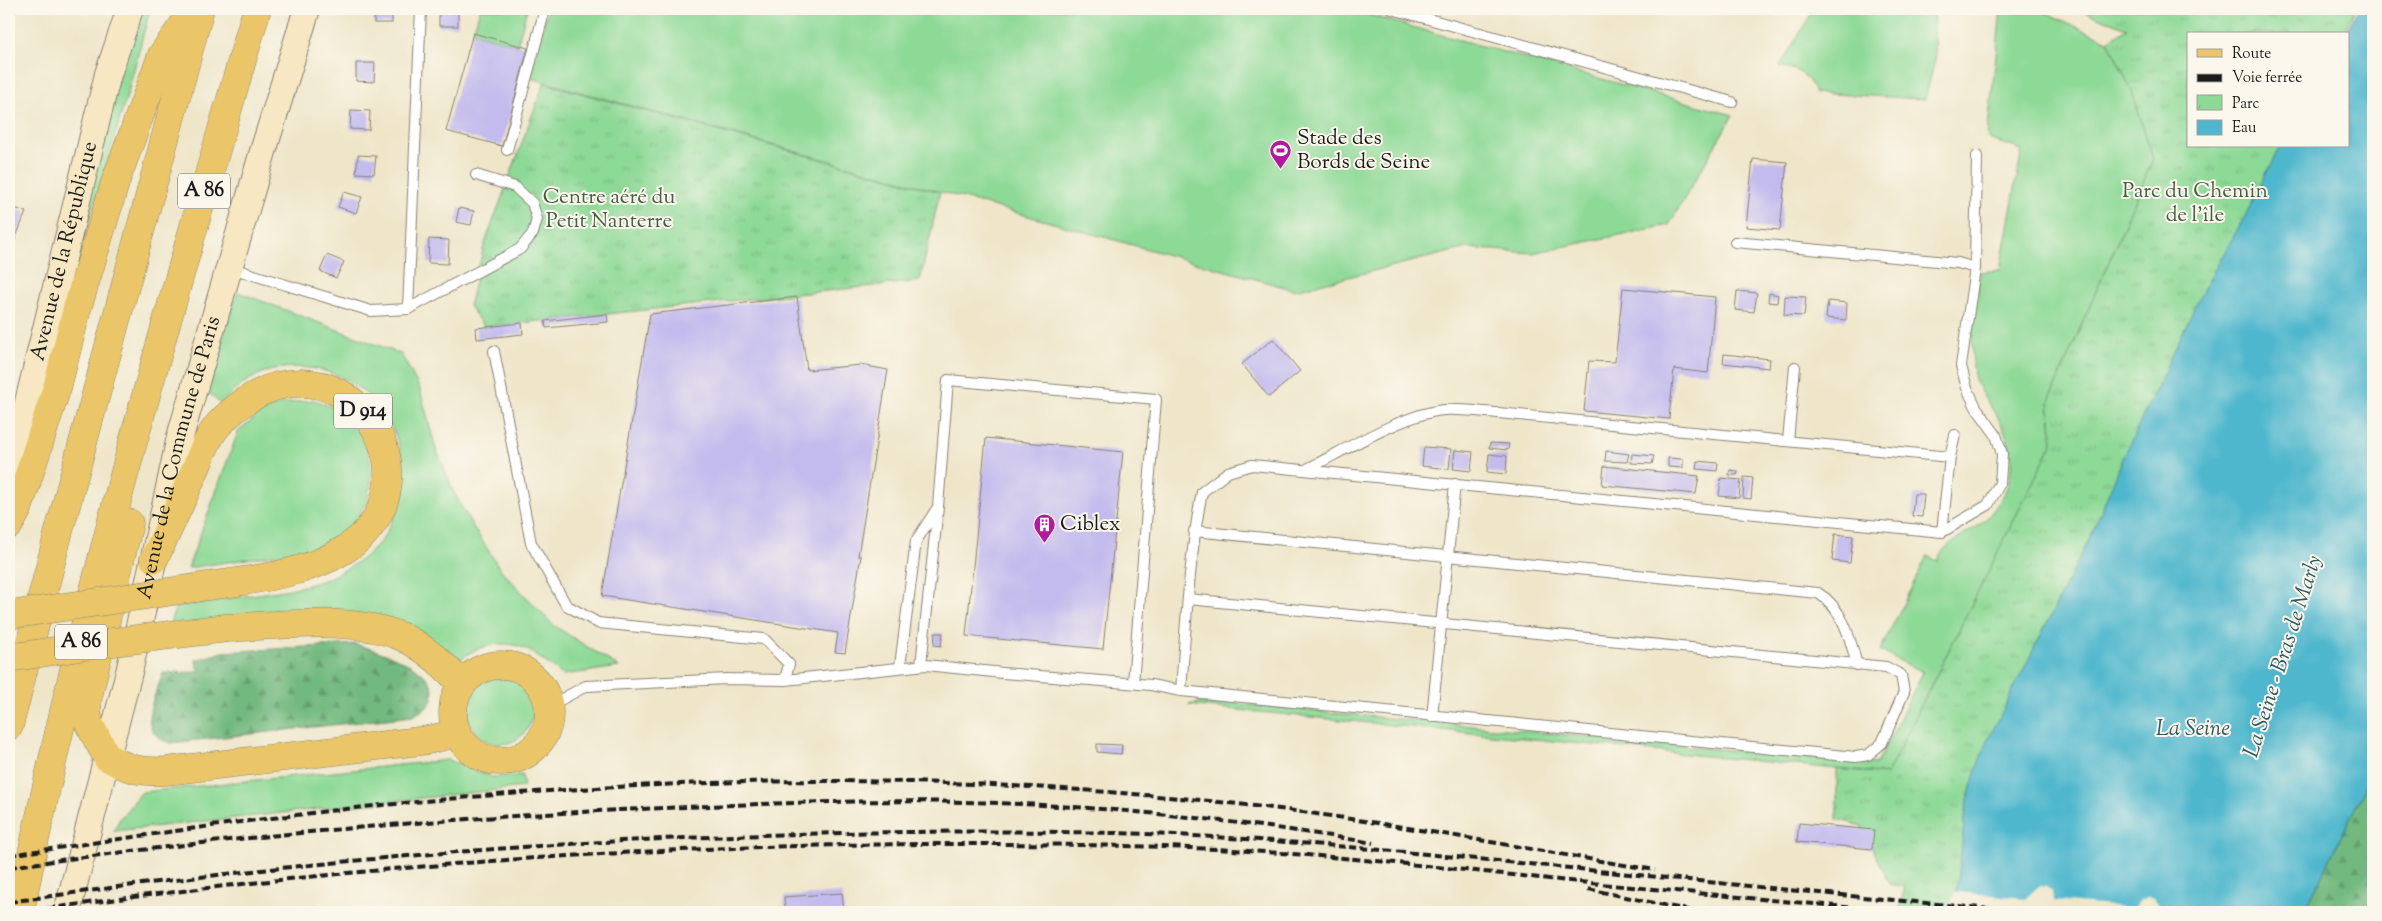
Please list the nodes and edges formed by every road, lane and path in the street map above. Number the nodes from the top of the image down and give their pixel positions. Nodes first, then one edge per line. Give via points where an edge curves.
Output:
1 (130, 9) edge
2 (195, 9) edge
3 (200, 9) edge
4 (257, 9) edge
5 (307, 9) edge
6 (421, 9) edge
7 (545, 9) edge
8 (1392, 9) edge
9 (1732, 102) dead end
10 (507, 150) dead end
11 (1977, 156) dead end
12 (476, 175) dead end
13 (1735, 242) dead end
14 (229, 267) junction
15 (1975, 268) junction
16 (408, 309) junction
17 (494, 351) dead end
18 (1795, 367) dead end
19 (150, 373) junction
20 (1954, 435) dead end
21 (1788, 441) junction
22 (1950, 457) junction
23 (1306, 469) junction
24 (1455, 484) junction
25 (9, 496) edge
26 (938, 507) junction
27 (9, 525) edge
28 (1194, 531) junction
29 (1942, 532) junction
30 (1448, 556) junction
31 (154, 560) junction
32 (1188, 598) junction
33 (9, 615) edge
34 (1442, 624) junction
35 (9, 658) edge
36 (1857, 664) junction
37 (921, 665) junction
38 (900, 666) junction
39 (785, 680) junction
40 (1133, 683) junction
41 (462, 684) junction
42 (1181, 691) junction
43 (549, 706) junction
44 (1432, 717) junction
45 (9, 726) edge
46 (457, 733) junction
47 (107, 757) junction
48 (20, 912) edge
49 (67, 912) edge

1 - 25 main road, Avenue de la République via 108,74 32,384
2 - 27 main road via 162,55 116,180 58,384 18,509
3 - 45 main road, A 86
4 - 19 main road, A 86
5 - 14 main road, Avenue de la Commune de Paris
6 - 16 lane
7 - 10 lane
8 - 9 lane
11 - 15 lane
12 - 16 lane via 515,187 532,203 537,219 533,233 520,249
13 - 15 lane via 1958,263
14 - 16 lane via 370,311
14 - 31 main road, Avenue de la Commune de Paris via 180,437
15 - 29 lane via 1961,366 1976,407 1996,435 2002,454 2000,483 1988,504
17 - 39 lane via 531,543 566,605 598,623 764,639 789,664
18 - 21 lane
19 - 47 main road via 162,398 88,701 88,722
19 - 48 main road, A 86 via 61,721
20 - 22 lane
21 - 22 lane
21 - 23 lane via 1444,410 1400,423
22 - 29 lane
23 - 24 lane
23 - 28 lane via 1252,466 1228,472 1202,492
24 - 29 lane
24 - 30 lane
26 - 37 lane
26 - 38 lane via 916,541
26 - 40 lane via 948,380 1156,398
28 - 30 lane
28 - 32 lane
30 - 34 lane
30 - 36 lane via 1818,593 1831,601 1838,612
31 - 33 main road, D 914, bridge via 212,434 241,404 278,387 296,384 333,388 353,400 378,429 388,463 384,499 363,534 345,549 317,564 195,588
31 - 47 main road, Avenue de la Commune de Paris
32 - 34 lane
32 - 42 lane
34 - 36 lane
34 - 44 lane
35 - 41 main road, bridge via 227,628 322,623 386,632 416,644
36 - 44 lane via 1886,667 1901,675 1904,692 1882,743 1868,755 1856,757
37 - 38 lane
37 - 40 lane
38 - 39 lane
39 - 43 lane via 728,679 586,686
40 - 42 lane
41 - 43 main road via 488,666 505,664 520,668 534,678 544,690
41 - 46 main road via 453,708
42 - 44 lane
43 - 46 main road via 548,723 541,739 530,751 514,759 497,761 480,756 466,747
46 - 47 main road via 428,740 166,771 124,768
47 - 49 main road, Avenue de la Commune de Paris

